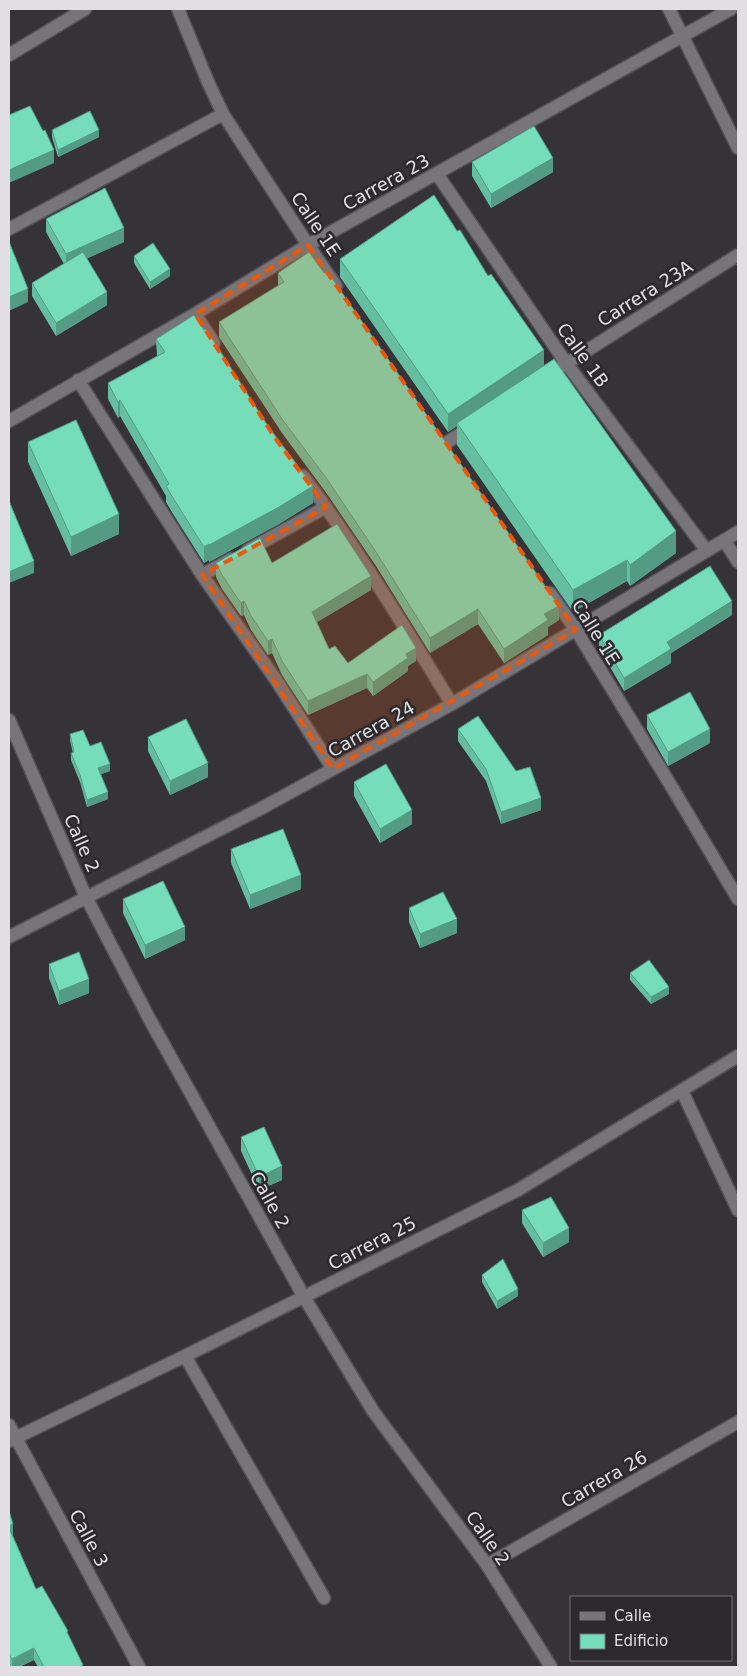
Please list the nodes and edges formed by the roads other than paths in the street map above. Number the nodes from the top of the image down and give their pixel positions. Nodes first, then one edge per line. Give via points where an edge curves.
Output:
1 (84, 9) edge
2 (670, 9) edge
3 (731, 9) edge
4 (183, 10) edge
5 (683, 36) junction
6 (9, 55) edge
7 (223, 114) junction
8 (738, 148) edge
9 (437, 174) junction
10 (9, 229) edge
11 (308, 245) junction
12 (738, 255) edge
13 (341, 293) edge
14 (195, 314) junction
15 (222, 356) edge
16 (566, 363) junction
17 (550, 374) edge
18 (78, 380) junction
19 (9, 421) edge
20 (478, 422) edge
21 (446, 443) edge
22 (297, 469) edge
23 (326, 507) junction
24 (738, 532) edge
25 (724, 540) junction
26 (707, 551) junction
27 (738, 562) edge
28 (202, 575) junction
29 (542, 581) edge
30 (576, 630) junction
31 (452, 704) junction
32 (9, 720) edge
33 (333, 769) junction
34 (86, 897) junction
35 (738, 899) edge
36 (9, 937) edge
37 (738, 1056) edge
38 (682, 1091) junction
39 (738, 1210) edge
40 (304, 1296) junction
41 (185, 1356) junction
42 (738, 1422) edge
43 (9, 1426) edge
44 (12, 1439) edge
45 (487, 1565) junction
46 (324, 1598) dead end
47 (139, 1667) edge
48 (551, 1667) edge

1 - 6 street
2 - 5 street
3 - 5 street, Carrera 23
4 - 7 street, Calle 1E via 208,82
5 - 8 street
5 - 9 street, Carrera 23
7 - 10 street
7 - 11 street, Calle 1E
9 - 11 street, Carrera 23
9 - 16 street, Calle 1B
11 - 13 street, Calle 1E
11 - 14 street, Carrera 23
12 - 16 street, Carrera 23A
14 - 15 street
14 - 18 street, Carrera 23
16 - 17 street, Carrera 23A
16 - 26 street, Calle 1B
18 - 19 street, Carrera 23
18 - 28 street
20 - 21 street
22 - 23 street
23 - 28 street
23 - 31 street
24 - 25 street, Carrera 24
25 - 26 street, Carrera 24
25 - 27 street
26 - 30 street, Carrera 24
28 - 33 street via 276,680
29 - 30 street, Calle 1E
30 - 31 street, Carrera 24
30 - 35 street, Calle 1E
31 - 33 street, Carrera 24
32 - 34 street, Calle 2
33 - 34 street, Carrera 24
34 - 36 street, Carrera 24
34 - 40 street, Calle 2 via 150,1020
37 - 38 street, Carrera 25
38 - 39 street
38 - 40 street, Carrera 25 via 518,1190
40 - 41 street, Carrera 25
40 - 45 street, Calle 2 via 373,1411
41 - 44 street, Carrera 25
41 - 46 street
42 - 45 street, Carrera 26
43 - 44 street, Calle 3
44 - 47 street, Calle 3
45 - 48 street, Calle 2

